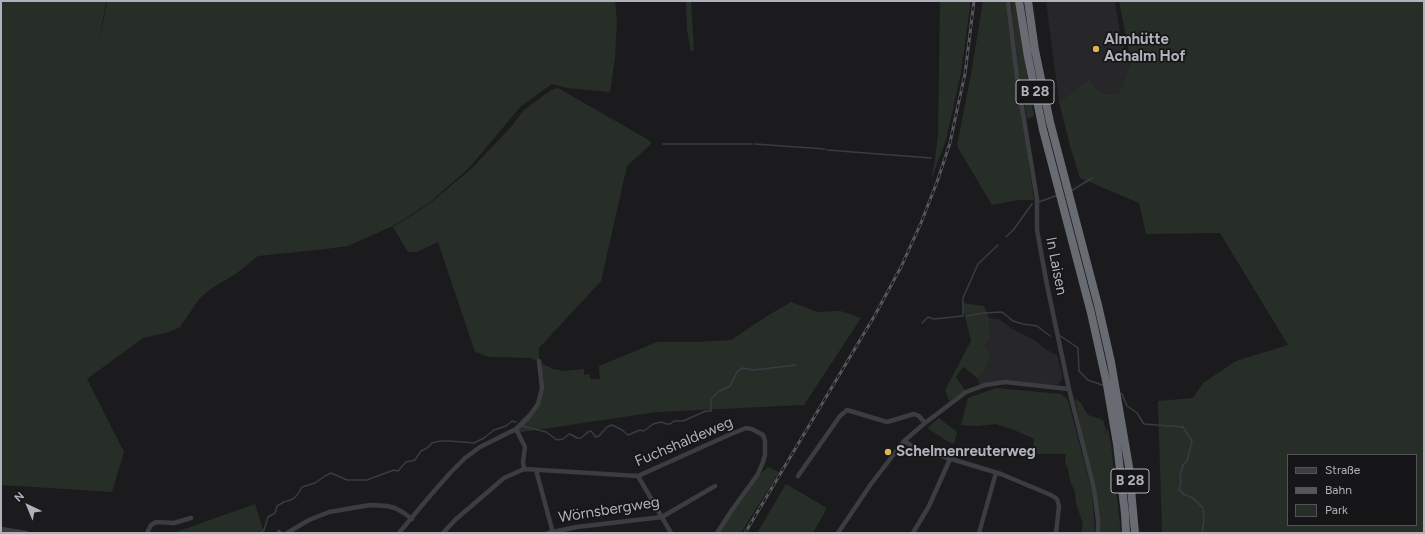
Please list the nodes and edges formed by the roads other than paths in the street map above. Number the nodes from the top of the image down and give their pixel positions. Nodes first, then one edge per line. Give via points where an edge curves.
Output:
1 (1008, 1) edge
2 (1019, 1) edge
3 (1028, 1) edge
4 (1068, 210) junction
5 (539, 361) dead end
6 (1069, 389) junction
7 (924, 423) junction
8 (516, 429) junction
9 (1119, 430) junction
10 (904, 441) junction
11 (950, 460) junction
12 (524, 469) junction
13 (536, 470) junction
14 (996, 473) junction
15 (638, 476) junction
16 (798, 476) dead end
17 (716, 486) dead end
18 (662, 517) junction
19 (191, 518) dead end
20 (412, 519) junction
21 (1, 529) edge
22 (552, 532) edge
23 (26, 533) edge
24 (147, 533) edge
25 (287, 533) edge
26 (399, 533) edge
27 (443, 533) edge
28 (671, 533) edge
29 (717, 533) edge
30 (838, 533) edge
31 (913, 533) edge
32 (979, 533) edge
33 (1056, 533) edge
34 (1098, 533) edge
35 (1126, 533) edge
36 (1135, 533) edge

1 - 6 street, In Laisen via 1017,77 1037,199 1037,230 1046,285
2 - 4 highway, B 28 via 1037,101 1056,181
3 - 4 highway, B 28 via 1035,50 1064,179
4 - 9 highway, B 28
4 - 9 highway, B 28 via 1098,305 1111,362
5 - 8 street via 542,388 538,404
6 - 7 street via 1005,382 985,385 966,392
6 - 34 street, In Laisen via 1094,489
7 - 10 street
7 - 16 street via 914,414 887,422 848,410 840,416
8 - 12 street via 525,446
8 - 20 street via 480,447 465,458 450,472
9 - 35 highway, B 28
9 - 36 highway, B 28 via 1129,467
10 - 11 street via 915,448
10 - 30 street
11 - 14 street
11 - 31 street via 930,506
12 - 13 street, Fuchshaldeweg
12 - 27 street, Fuchshaldeweg via 504,478
13 - 15 street, Fuchshaldeweg
13 - 22 street
14 - 32 street
14 - 33 street via 1057,499 1059,506
15 - 18 street
15 - 29 street, Fuchshaldeweg via 746,428 759,432 766,441 765,455 758,474
17 - 18 street, Wörnsbergweg
18 - 22 street, Wörnsbergweg
18 - 28 street
19 - 24 street via 174,523 156,522
20 - 25 street via 395,508 370,505 329,512
20 - 26 street
21 - 23 street

